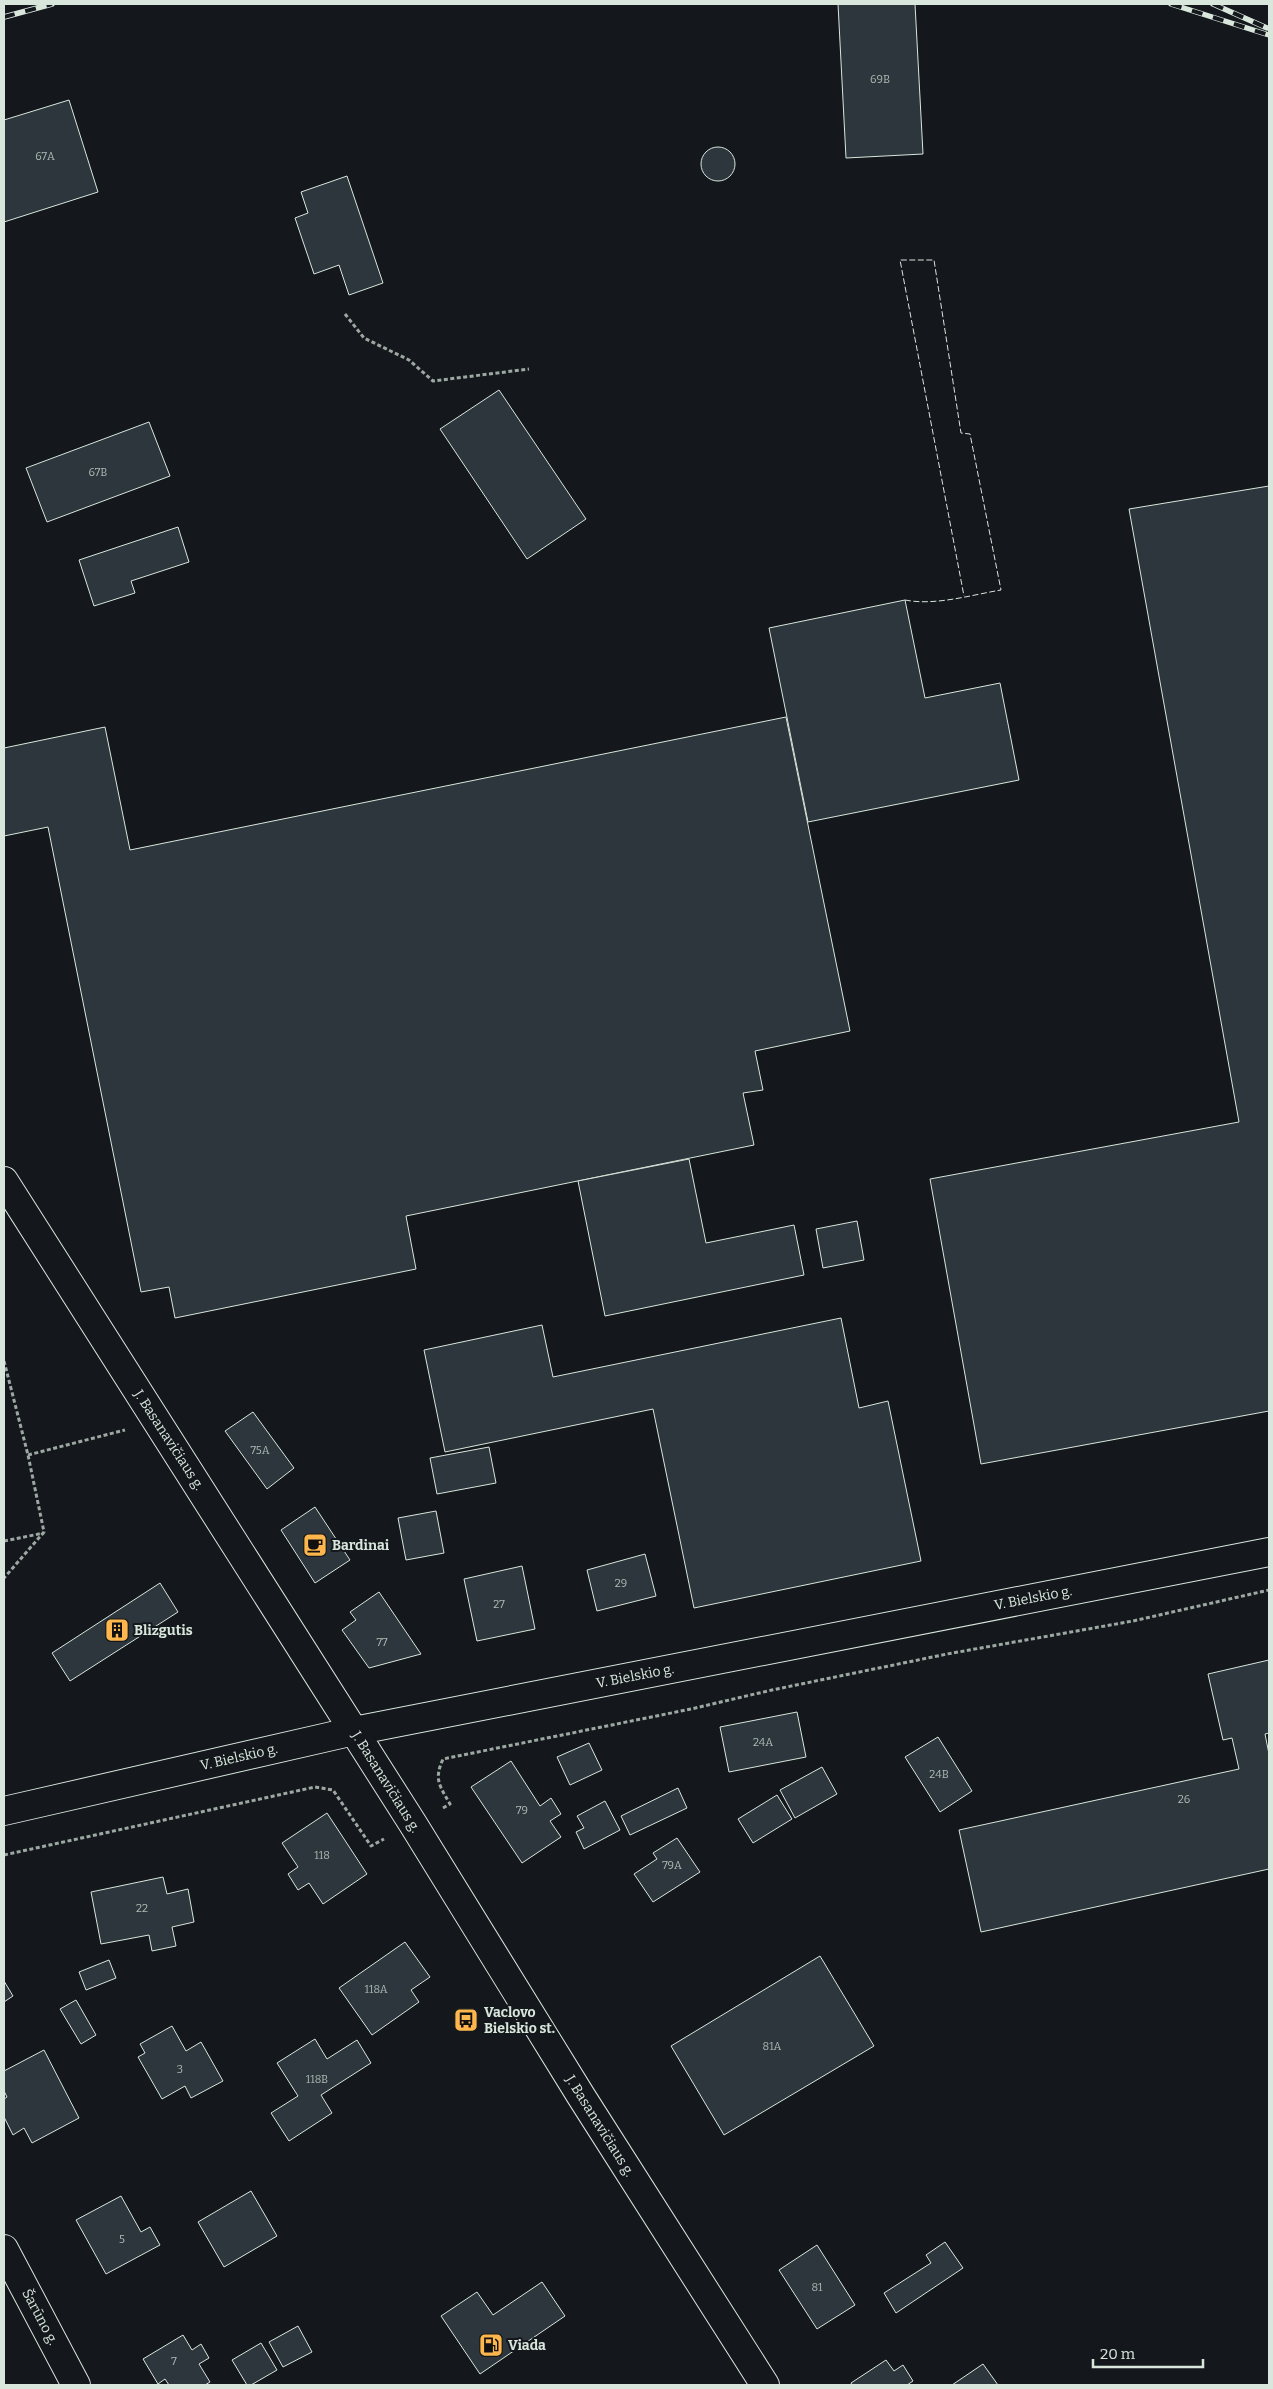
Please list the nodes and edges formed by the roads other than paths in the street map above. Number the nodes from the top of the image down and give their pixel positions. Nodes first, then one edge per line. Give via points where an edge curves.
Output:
1 (4, 1181) edge
2 (1269, 1552) edge
3 (354, 1731) junction
4 (4, 1811) edge
5 (4, 2249) edge
6 (76, 2385) edge
7 (765, 2385) edge

1 - 3 street, J. Basanavičiaus g.
2 - 3 street, V. Bielskio g.
3 - 4 street, V. Bielskio g.
3 - 7 street, J. Basanavičiaus g.
5 - 6 street, Šarūno g.

